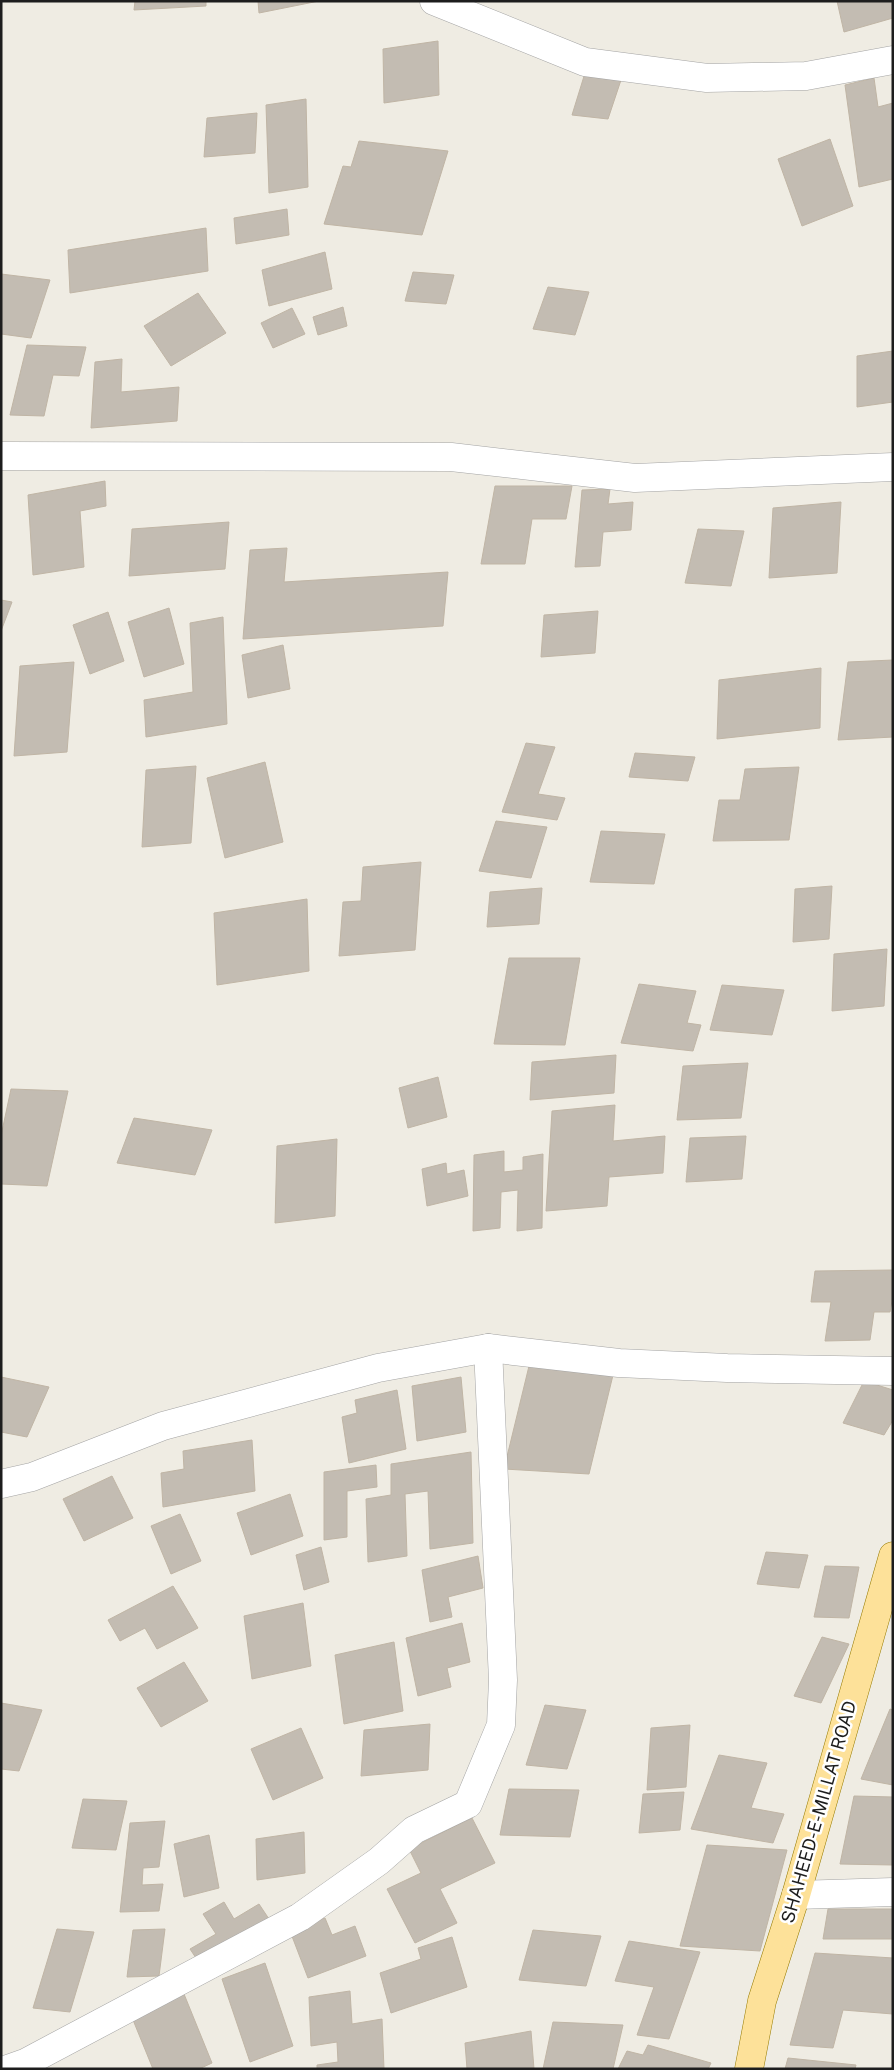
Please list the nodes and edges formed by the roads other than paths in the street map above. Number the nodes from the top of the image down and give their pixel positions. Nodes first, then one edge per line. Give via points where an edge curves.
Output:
1 (434, 1) edge
2 (893, 60) edge
3 (1, 456) edge
4 (893, 467) edge
5 (488, 1348) junction
6 (893, 1371) edge
7 (1, 1484) edge
8 (893, 1556) edge
9 (893, 1892) edge
10 (796, 1895) junction
11 (8, 2069) edge
12 (748, 2069) edge

1 - 2 street via 586,62 707,78 806,76
3 - 4 street via 451,457 635,478
5 - 6 street via 619,1363
5 - 7 street via 378,1368 163,1426 32,1477
5 - 11 street via 503,1680 501,1725 468,1804 414,1830 379,1861 300,1917 25,2063
8 - 10 main road, SHAHEED-E-MILLAT ROAD
9 - 10 street
10 - 12 main road, SHAHEED-E-MILLAT ROAD via 762,2001

